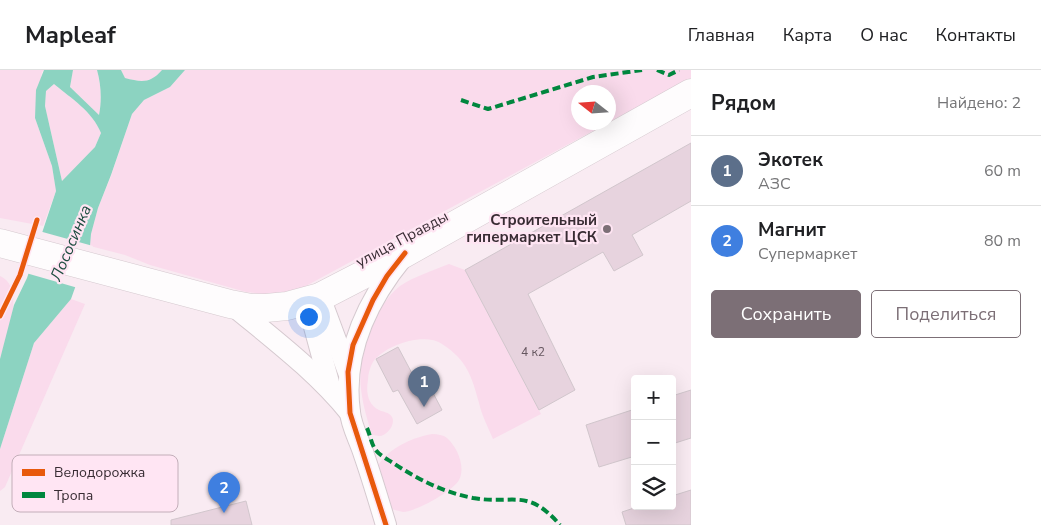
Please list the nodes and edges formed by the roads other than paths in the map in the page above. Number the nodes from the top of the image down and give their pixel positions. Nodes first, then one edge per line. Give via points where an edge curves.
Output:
1 (691, 93) edge
2 (4, 244) edge
3 (405, 253) junction
4 (313, 299) junction
5 (230, 304) junction
6 (348, 372) junction
7 (331, 390) junction
8 (350, 413) junction
9 (386, 525) edge

1 - 3 main road, улица Правды
2 - 5 main road, улица Правды
3 - 4 main road, улица Правды
3 - 6 street via 373,300 353,345
4 - 5 main road, улица Правды via 266,308
4 - 6 street
4 - 7 street
5 - 7 street via 285,347
6 - 8 street
7 - 8 street
8 - 9 street

